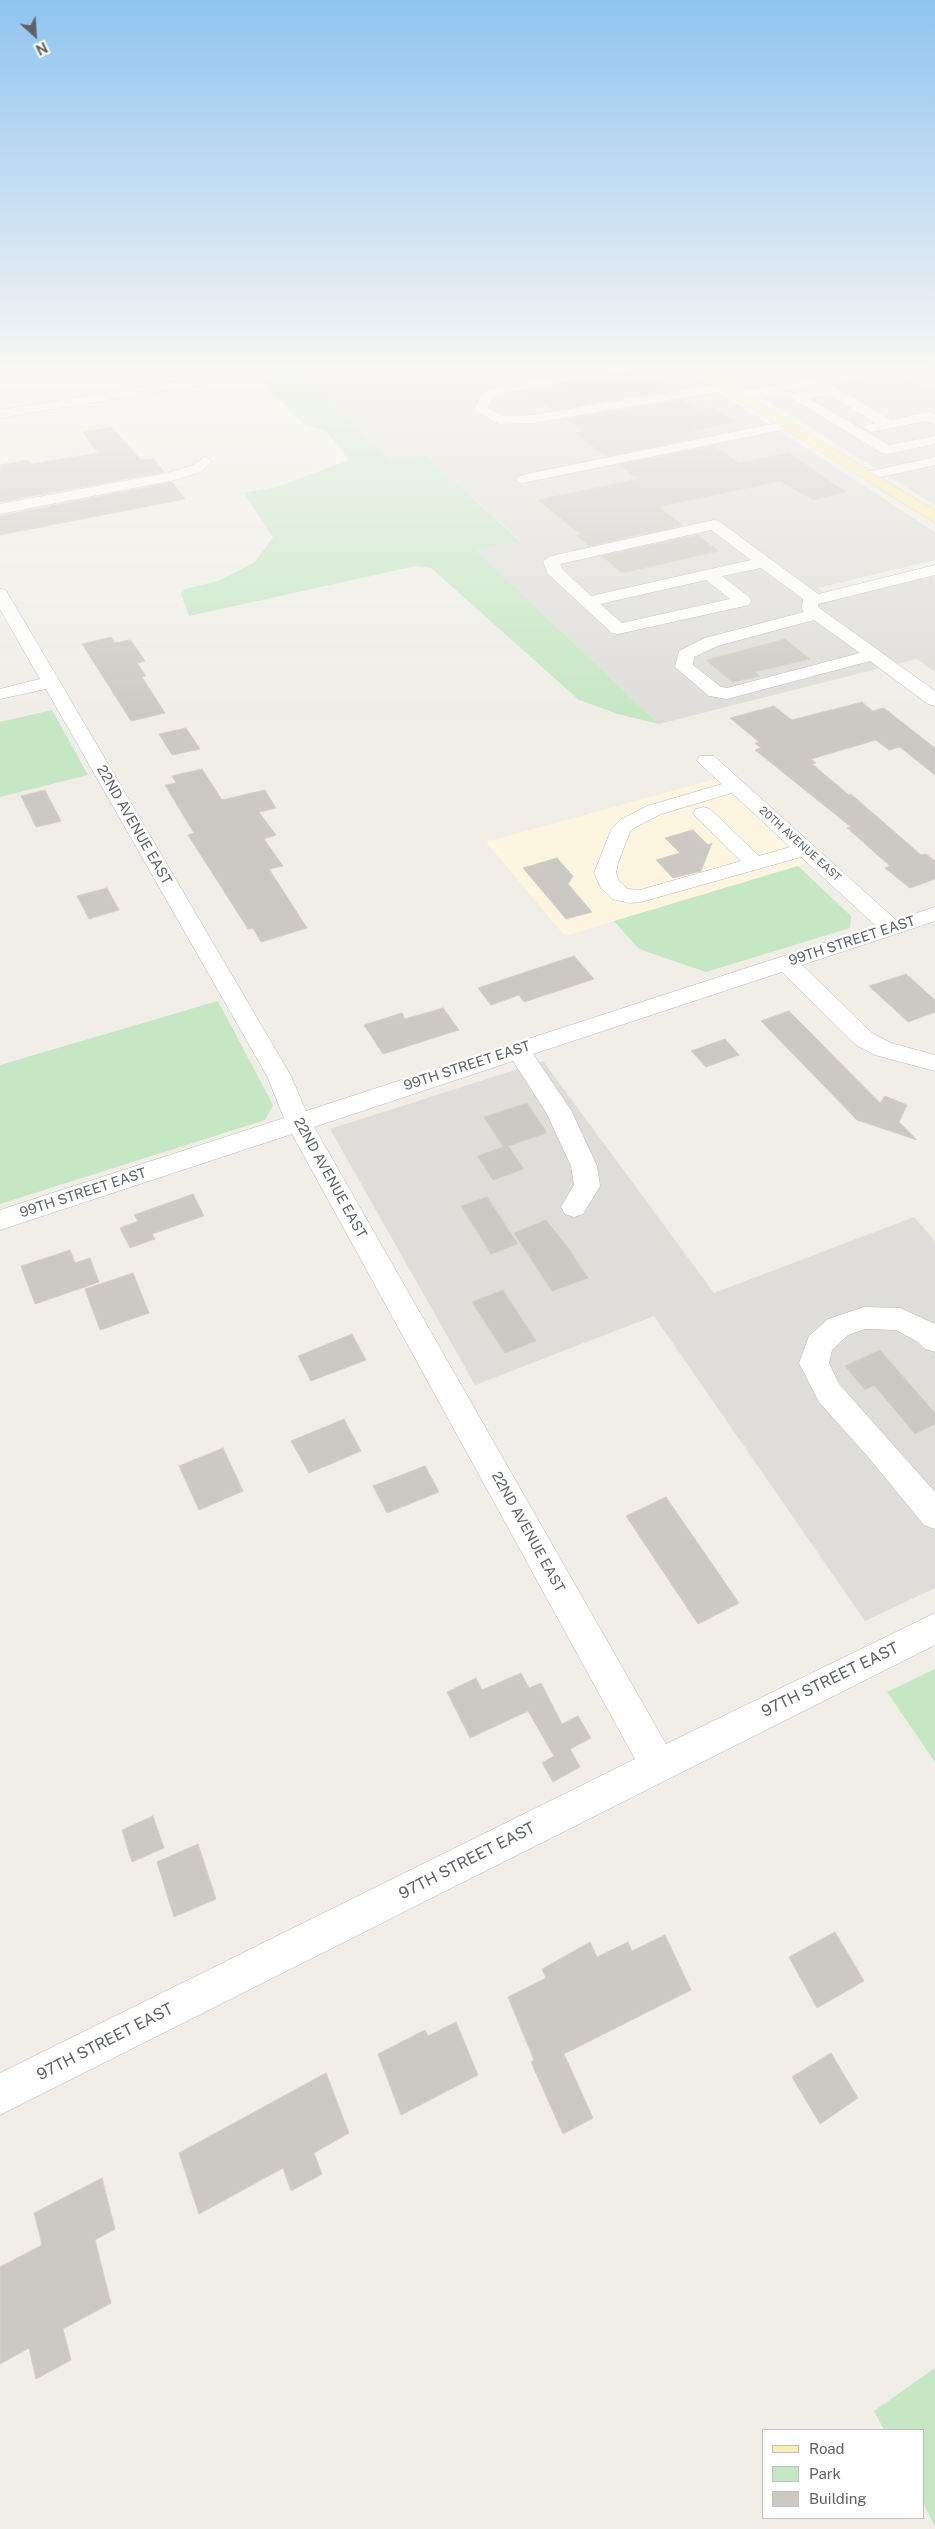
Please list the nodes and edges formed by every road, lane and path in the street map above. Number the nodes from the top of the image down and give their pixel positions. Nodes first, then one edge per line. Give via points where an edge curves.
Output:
1 (127, 485) edge
2 (882, 485) edge
3 (0, 509) edge
4 (935, 518) edge
5 (764, 562) junction
6 (935, 570) edge
7 (710, 575) junction
8 (0, 594) edge
9 (588, 602) junction
10 (816, 607) junction
11 (874, 655) junction
12 (51, 682) junction
13 (0, 694) edge
14 (935, 700) edge
15 (707, 760) dead end
16 (736, 786) junction
17 (703, 813) dead end
18 (805, 849) junction
19 (754, 863) junction
20 (935, 914) edge
21 (892, 928) junction
22 (786, 962) junction
23 (518, 1050) junction
24 (935, 1062) edge
25 (298, 1122) junction
26 (574, 1207) dead end
27 (0, 1220) edge
28 (935, 1341) edge
29 (933, 1509) edge
30 (935, 1628) edge
31 (658, 1765) junction
32 (0, 2095) edge

1 - 3 street
2 - 4 main road
5 - 7 street
5 - 9 street via 714,525 551,562 554,571
5 - 10 street
6 - 10 street
7 - 9 street
7 - 9 street via 742,601 618,630
8 - 12 street, 22ND AVENUE EAST
10 - 11 street
10 - 11 street via 694,649 685,656 684,667 715,692 727,694
11 - 14 street
12 - 13 street
12 - 25 street, 22ND AVENUE EAST via 279,1076
15 - 16 street, 20TH AVENUE EAST
16 - 18 street, 20TH AVENUE EAST
16 - 19 street via 634,819 621,830 607,863 606,879 620,894 630,897
17 - 19 street
18 - 19 street
18 - 21 street, 20TH AVENUE EAST
20 - 21 street, 99TH STREET EAST
21 - 22 street, 99TH STREET EAST
22 - 23 street, 99TH STREET EAST
22 - 24 street via 864,1039 883,1049
23 - 25 street, 99TH STREET EAST
23 - 26 street via 558,1110 584,1166 587,1186
25 - 27 street, 99TH STREET EAST
25 - 31 street, 22ND AVENUE EAST
28 - 29 street via 900,1319 864,1318 838,1327 819,1344 814,1363 829,1393
30 - 31 street, 97TH STREET EAST
31 - 32 street, 97TH STREET EAST

